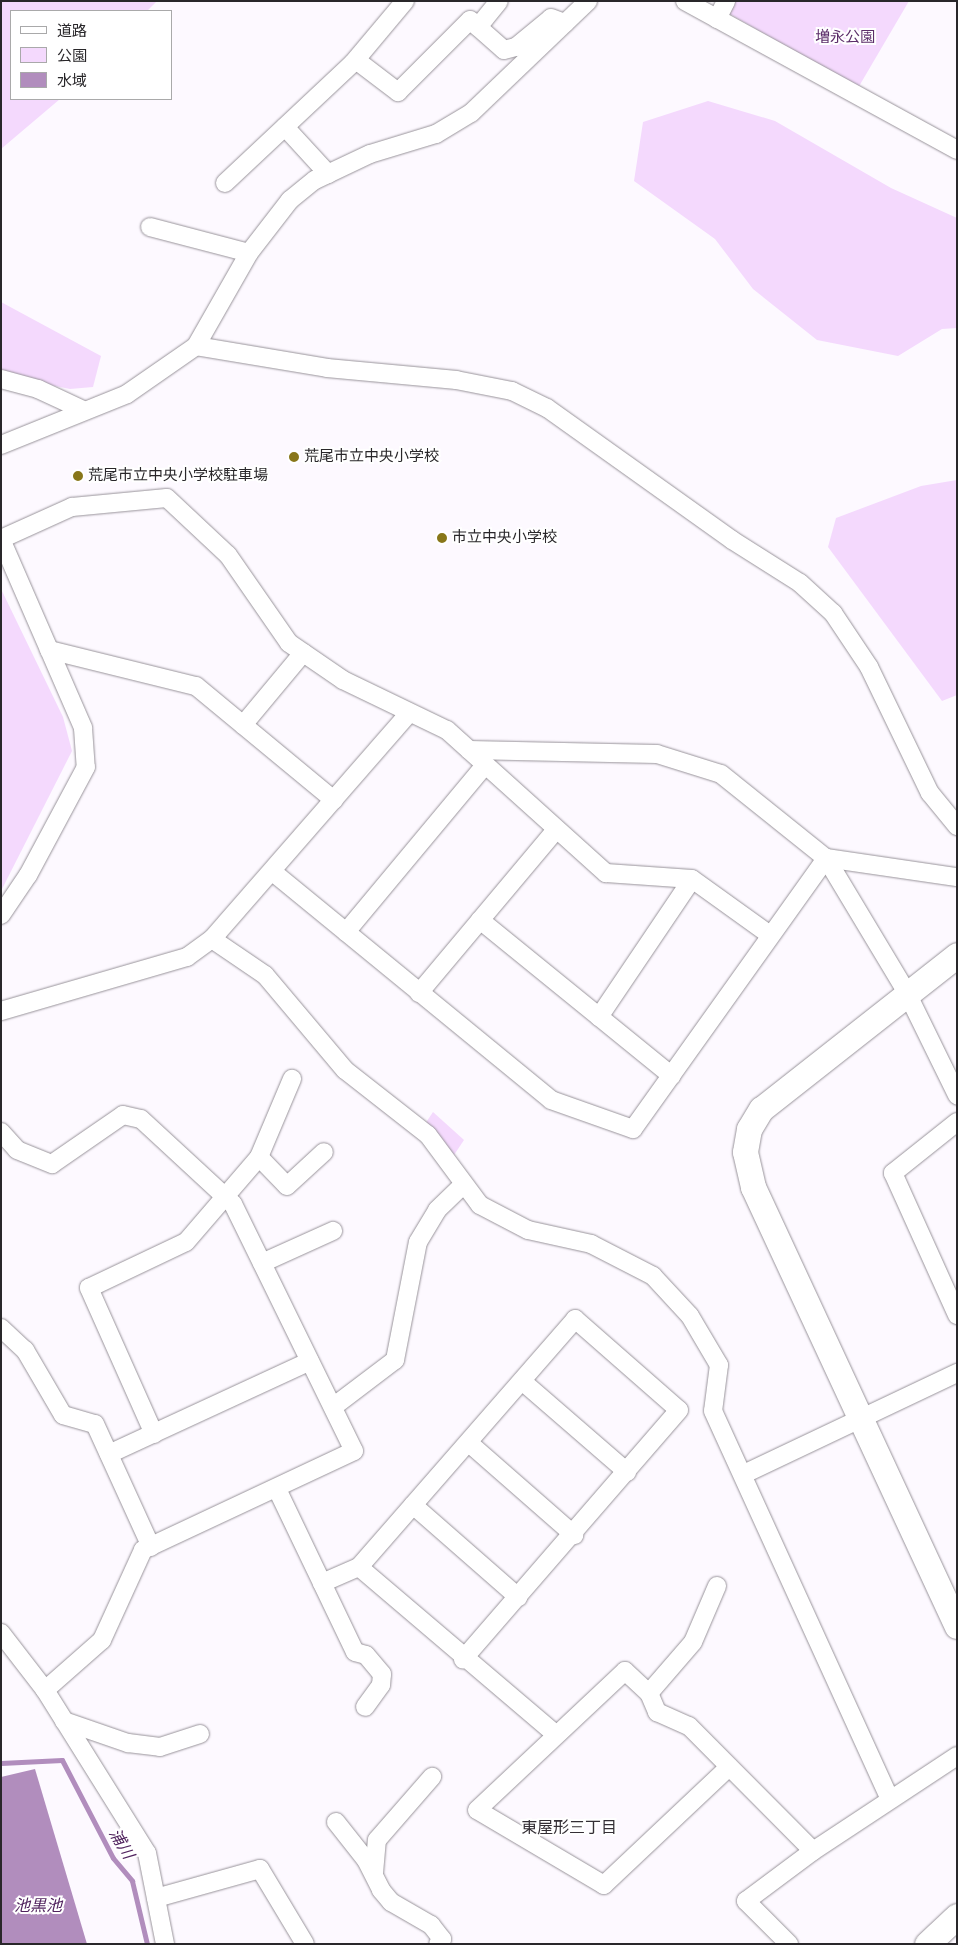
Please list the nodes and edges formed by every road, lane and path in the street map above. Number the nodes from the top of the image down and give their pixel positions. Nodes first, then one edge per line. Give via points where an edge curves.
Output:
1 (405, 1) edge
2 (499, 1) edge
3 (588, 1) edge
4 (685, 1) edge
5 (726, 1) edge
6 (717, 19) junction
7 (566, 23) junction
8 (478, 27) junction
9 (356, 60) junction
10 (285, 127) junction
11 (957, 150) edge
12 (328, 174) junction
13 (225, 183) dead end
14 (150, 227) dead end
15 (249, 254) junction
16 (196, 346) junction
17 (1, 379) edge
18 (83, 410) junction
19 (1, 445) edge
20 (1, 539) edge
21 (49, 650) junction
22 (303, 653) junction
23 (408, 714) junction
24 (243, 725) junction
25 (469, 750) junction
26 (485, 765) junction
27 (334, 800) junction
28 (957, 826) edge
29 (555, 830) junction
30 (826, 858) junction
31 (274, 872) junction
32 (957, 876) edge
33 (692, 879) junction
34 (1, 915) edge
35 (480, 920) junction
36 (346, 932) junction
37 (770, 936) junction
38 (212, 939) junction
39 (957, 954) edge
40 (420, 993) junction
41 (907, 993) junction
42 (1, 1011) edge
43 (599, 1017) junction
44 (672, 1076) junction
45 (292, 1079) dead end
46 (957, 1095) edge
47 (957, 1122) edge
48 (1, 1132) edge
49 (324, 1152) dead end
50 (259, 1157) junction
51 (464, 1185) junction
52 (224, 1195) junction
53 (333, 1231) dead end
54 (262, 1263) junction
55 (957, 1315) edge
56 (1, 1328) edge
57 (310, 1361) junction
58 (957, 1373) edge
59 (522, 1381) junction
60 (333, 1407) junction
61 (864, 1420) junction
62 (154, 1434) junction
63 (468, 1443) junction
64 (109, 1454) junction
65 (627, 1472) junction
66 (744, 1474) junction
67 (277, 1489) junction
68 (413, 1505) junction
69 (574, 1535) junction
70 (151, 1547) junction
71 (359, 1566) junction
72 (322, 1583) junction
73 (717, 1586) dead end
74 (518, 1597) junction
75 (957, 1626) edge
76 (1, 1633) edge
77 (464, 1659) junction
78 (45, 1690) junction
79 (649, 1693) junction
80 (365, 1706) dead end
81 (64, 1721) junction
82 (554, 1733) junction
83 (200, 1734) dead end
84 (957, 1756) edge
85 (729, 1768) junction
86 (432, 1777) dead end
87 (890, 1799) junction
88 (336, 1822) dead end
89 (812, 1851) junction
90 (374, 1876) junction
91 (156, 1898) junction
92 (957, 1916) edge
93 (165, 1944) edge
94 (305, 1944) edge
95 (438, 1944) edge
96 (789, 1944) edge
97 (927, 1944) edge

1 - 9 street
2 - 8 street
3 - 7 street
4 - 6 street
5 - 6 street
6 - 11 street
7 - 8 street via 552,18 516,47 504,50
7 - 12 street via 471,113 436,134 370,154
8 - 9 street via 470,20 398,92
9 - 10 street
10 - 12 street
10 - 13 street
12 - 15 street via 290,200
14 - 15 street
15 - 16 street
16 - 18 street via 127,394
16 - 28 street via 327,368 456,380 512,391 546,408 732,540 800,582 833,613 869,667 930,793
17 - 18 street via 38,389
18 - 19 street
20 - 21 street
20 - 22 street via 72,507 167,498 210,533 261,608 289,643
21 - 24 street via 196,686
21 - 34 street via 83,728 86,767
22 - 23 street via 343,680
22 - 24 street
23 - 25 street via 447,730
23 - 27 street
24 - 27 street
25 - 26 street
25 - 30 street via 521,753 610,749 694,763 721,774
26 - 29 street
26 - 36 street
27 - 31 street
29 - 33 street via 606,872
29 - 35 street
30 - 32 street
30 - 37 street
30 - 41 street
31 - 36 street
31 - 38 street
33 - 37 street
33 - 43 street
35 - 40 street
35 - 43 street
36 - 40 street
37 - 44 street
38 - 42 street via 187,957
38 - 51 street via 265,975 345,1070 428,1136
39 - 41 street
40 - 44 street via 551,1100 606,1123 633,1129
41 - 46 street
41 - 61 street via 761,1109 749,1129 745,1152 753,1187
43 - 44 street
45 - 50 street
47 - 55 street via 893,1173
48 - 52 street via 17,1150 52,1164 123,1115 141,1119
49 - 50 street via 287,1186
50 - 52 street
51 - 60 street via 437,1210 418,1242 395,1360
51 - 66 street via 480,1205 528,1230 590,1244 654,1276 690,1316 719,1365 713,1411
52 - 54 street via 233,1204
52 - 62 street via 186,1242 89,1288
53 - 54 street
54 - 57 street
56 - 64 street via 25,1350 63,1415 95,1424
57 - 60 street
57 - 62 street
58 - 61 street
59 - 63 street
59 - 65 street
59 - 65 street via 575,1319 679,1410
60 - 67 street via 354,1451
61 - 66 street
61 - 75 street
62 - 64 street
63 - 68 street
63 - 69 street
64 - 70 street
65 - 69 street
66 - 87 street
67 - 70 street
67 - 72 street
68 - 71 street
68 - 74 street
69 - 74 street
70 - 78 street via 143,1550 102,1640
71 - 72 street
71 - 77 street
72 - 80 street via 355,1652 366,1655 382,1674 381,1685
73 - 79 street via 692,1642
74 - 77 street
76 - 78 street
77 - 82 street
78 - 81 street
79 - 82 street via 625,1671
79 - 85 street via 657,1712 689,1726
81 - 83 street via 128,1743 160,1747
81 - 91 street via 147,1854
82 - 85 street via 477,1810 604,1885
84 - 87 street
85 - 89 street
86 - 90 street via 377,1840
87 - 89 street
88 - 90 street
89 - 96 street via 746,1901
90 - 95 street via 391,1902 431,1924 442,1939
91 - 93 street
91 - 94 street via 260,1869
92 - 97 street

